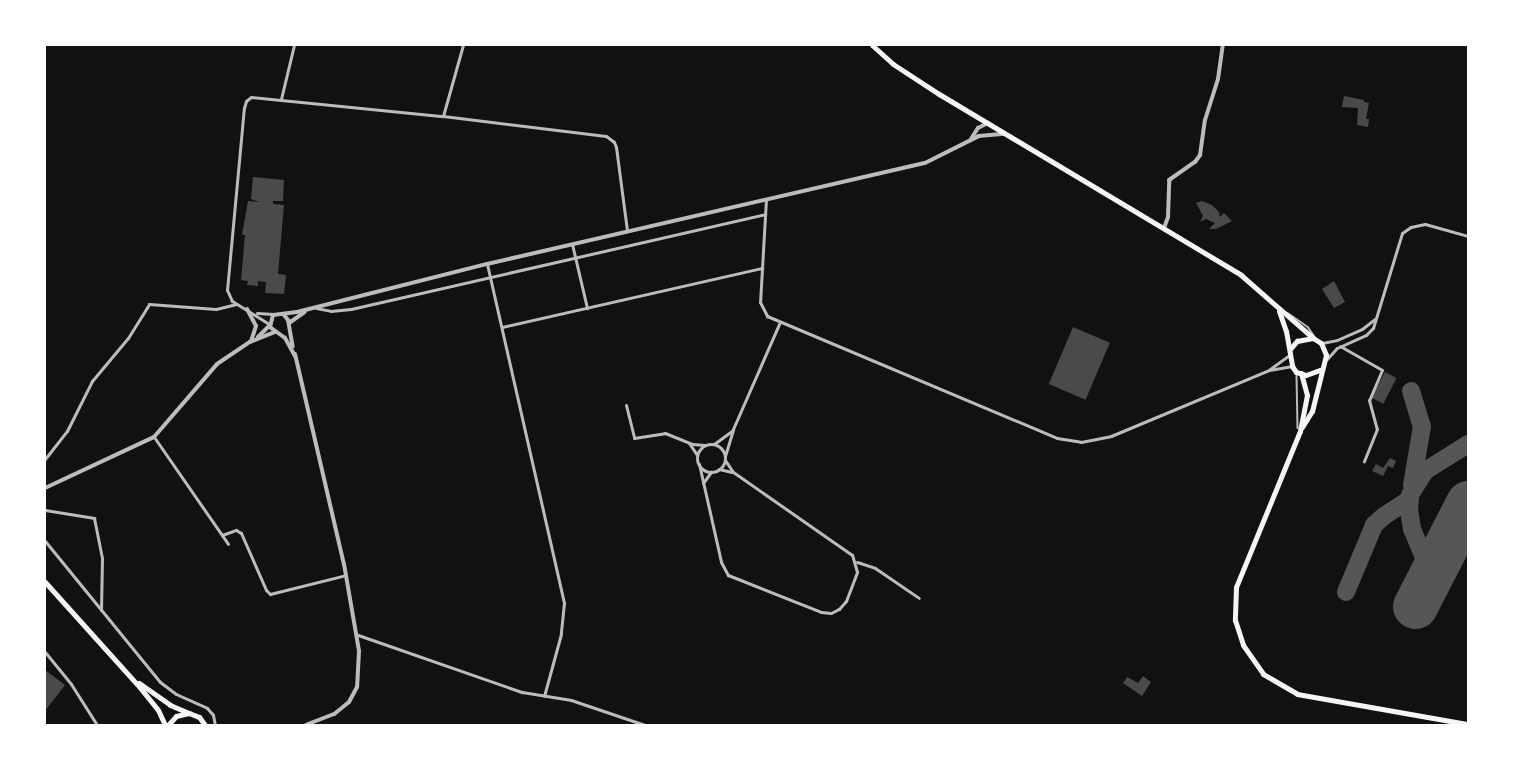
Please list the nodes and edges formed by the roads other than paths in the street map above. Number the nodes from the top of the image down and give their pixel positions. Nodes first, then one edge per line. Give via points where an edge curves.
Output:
1 (294, 45) edge
2 (463, 45) edge
3 (872, 45) edge
4 (1222, 45) edge
5 (281, 99) junction
6 (443, 116) junction
7 (976, 116) junction
8 (988, 123) junction
9 (976, 135) junction
10 (1007, 135) junction
11 (766, 200) junction
12 (765, 214) junction
13 (1164, 228) junction
14 (627, 231) junction
15 (1468, 236) edge
16 (572, 244) junction
17 (575, 257) junction
18 (487, 264) junction
19 (762, 268) junction
20 (490, 276) junction
21 (236, 304) junction
22 (314, 307) junction
23 (587, 308) junction
24 (247, 309) junction
25 (1278, 310) junction
26 (276, 314) junction
27 (282, 314) junction
28 (1376, 318) junction
29 (269, 324) junction
30 (779, 324) junction
31 (289, 325) junction
32 (502, 327) junction
33 (278, 332) junction
34 (1317, 341) junction
35 (250, 342) junction
36 (1340, 346) junction
37 (1289, 352) junction
38 (296, 356) junction
39 (1326, 361) junction
40 (1292, 366) junction
41 (1321, 369) junction
42 (1269, 370) junction
43 (1299, 373) junction
44 (626, 405) dead end
45 (733, 429) junction
46 (1300, 431) junction
47 (154, 437) junction
48 (688, 442) junction
49 (714, 444) junction
50 (705, 445) junction
51 (697, 455) junction
52 (725, 458) junction
53 (45, 459) edge
54 (1364, 461) dead end
55 (699, 464) junction
56 (719, 469) junction
57 (712, 471) junction
58 (734, 472) junction
59 (703, 483) junction
60 (45, 488) edge
61 (45, 510) edge
62 (222, 535) junction
63 (45, 541) edge
64 (228, 544) dead end
65 (856, 562) junction
66 (346, 575) junction
67 (45, 582) edge
68 (919, 598) dead end
69 (101, 610) junction
70 (358, 635) junction
71 (45, 652) edge
72 (131, 677) junction
73 (544, 696) junction
74 (189, 713) junction
75 (204, 723) edge
76 (1468, 724) edge
77 (97, 725) edge
78 (166, 725) edge
79 (212, 725) edge
80 (306, 725) edge
81 (645, 725) edge

1 - 5 street
2 - 6 street
3 - 7 main road via 909,76
4 - 13 street via 1218,79 1204,120 1200,156 1169,180
5 - 6 street
5 - 21 street via 251,97 245,104 227,290
6 - 14 street via 609,138 616,147
7 - 8 main road
7 - 9 street
8 - 9 street via 986,131
8 - 10 main road
9 - 10 street
9 - 11 street via 925,163
10 - 13 main road
11 - 12 street
11 - 14 street
12 - 17 street
12 - 19 street
13 - 25 main road via 1245,278
14 - 16 street
15 - 28 street via 1425,224 1402,233
16 - 17 street
16 - 18 street
17 - 20 street
17 - 23 street
18 - 20 street
18 - 22 street
19 - 23 street
19 - 30 street via 761,306
20 - 22 street via 351,309
20 - 32 street
21 - 24 street
21 - 53 street via 216,309 149,304 128,338 92,381 67,431
22 - 27 street
22 - 31 street
23 - 32 street
24 - 26 street
24 - 29 street
24 - 35 street via 256,326
25 - 34 main road
25 - 37 main road
26 - 27 street
26 - 29 street
27 - 31 street
28 - 34 street via 1337,340
28 - 36 street via 1369,333
29 - 33 street
29 - 35 street
30 - 42 street via 1048,434 1076,441 1116,434
30 - 45 street
31 - 33 street
31 - 38 street
32 - 73 street via 564,603 561,634
33 - 35 street
33 - 38 street
34 - 37 main road via 1297,341
34 - 39 main road
35 - 47 street via 212,369
36 - 39 street
36 - 54 street via 1382,370 1370,400 1377,429
37 - 40 main road
37 - 42 street
38 - 66 street
39 - 41 main road
40 - 42 street
40 - 43 main road
41 - 43 main road via 1312,374
41 - 46 main road via 1311,411
43 - 46 main road via 1307,395
44 - 48 street via 634,438 665,433
45 - 49 street
45 - 52 street
46 - 76 main road via 1236,587 1235,620 1248,656 1272,681 1297,694
47 - 60 street
47 - 62 street
48 - 50 street
48 - 51 street
49 - 50 street
49 - 52 street via 722,448
50 - 51 street
51 - 55 street
52 - 56 street
52 - 58 street
55 - 57 street
55 - 59 street
56 - 57 street
56 - 58 street
57 - 59 street
58 - 65 street via 848,551
59 - 65 street via 722,565 733,579 831,613 845,603 857,572
61 - 69 street via 94,518 102,558
62 - 64 street
62 - 66 street via 233,530 241,533 270,594
63 - 69 street
65 - 68 street via 875,568
66 - 70 street
67 - 72 main road
69 - 79 street via 160,682 207,708 213,715
70 - 73 street via 522,692
70 - 80 street via 359,672 353,697 334,714
71 - 77 street
72 - 74 main road via 168,704
72 - 78 main road
73 - 81 street via 571,700
74 - 75 main road
74 - 78 main road via 176,716
75 - 79 street

